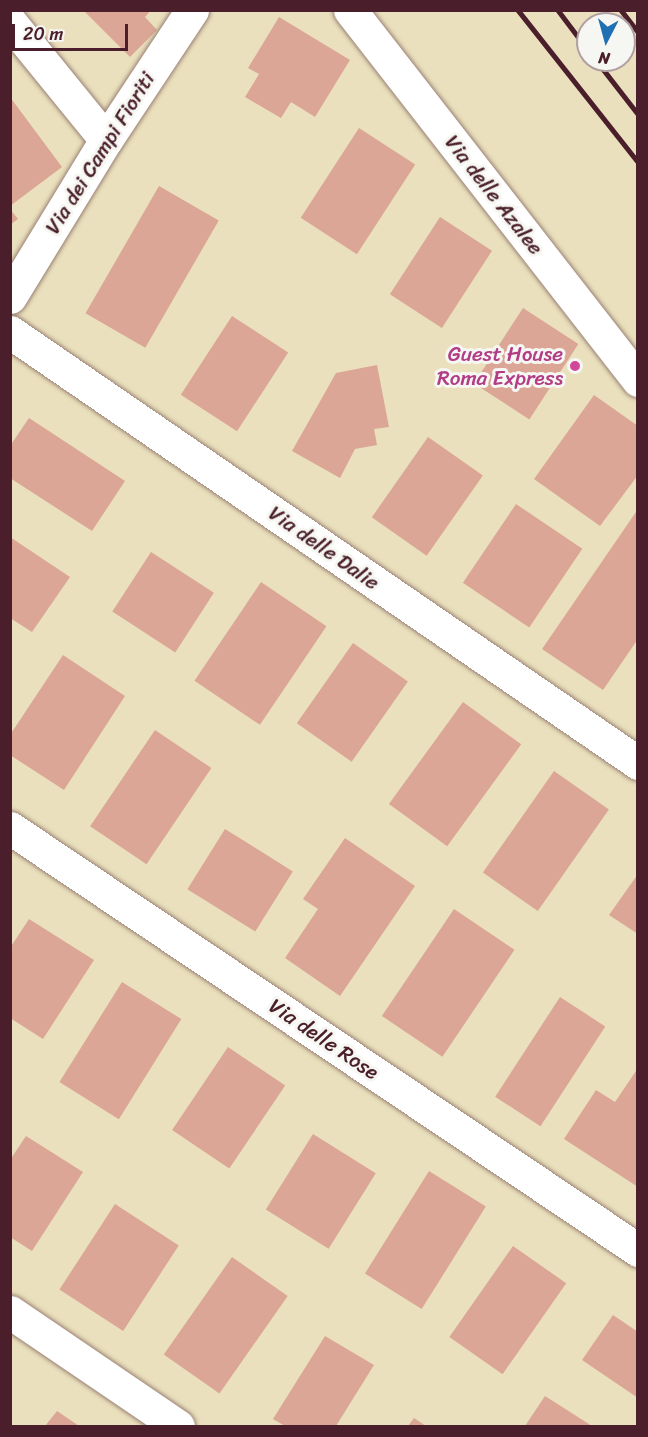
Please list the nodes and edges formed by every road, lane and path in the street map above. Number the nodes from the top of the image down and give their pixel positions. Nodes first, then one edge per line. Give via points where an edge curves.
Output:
1 (192, 10) edge
2 (350, 10) edge
3 (10, 22) edge
4 (106, 140) junction
5 (10, 297) edge
6 (10, 332) edge
7 (638, 380) edge
8 (638, 763) edge
9 (10, 828) edge
10 (638, 1250) edge
11 (10, 1312) edge
12 (178, 1426) edge

1 - 4 street, Via dei Campi Fioriti
2 - 7 street, Via delle Azalee
3 - 4 street
4 - 5 street, Via dei Campi Fioriti
6 - 8 street, Via delle Dalie
9 - 10 street, Via delle Rose
11 - 12 street

